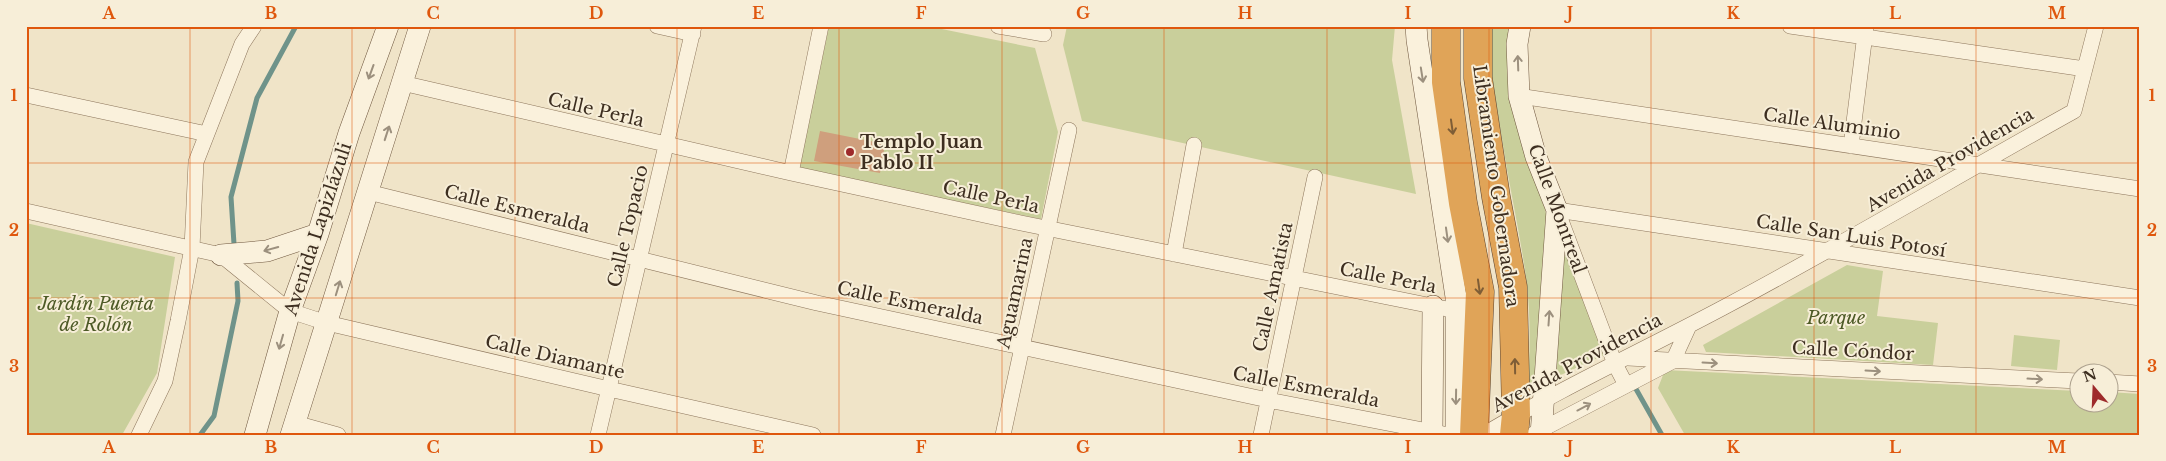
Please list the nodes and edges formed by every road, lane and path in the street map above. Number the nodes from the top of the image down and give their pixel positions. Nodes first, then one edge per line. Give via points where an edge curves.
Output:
1 (254, 26) edge
2 (388, 26) edge
3 (420, 26) edge
4 (658, 26) edge
5 (821, 26) edge
6 (998, 26) edge
7 (1416, 26) edge
8 (1446, 26) edge
9 (1478, 26) edge
10 (1520, 26) edge
11 (1790, 26) edge
12 (2096, 26) edge
13 (694, 30) edge
14 (1865, 32) edge
15 (1044, 34) dead end
16 (2085, 69) junction
17 (402, 83) junction
18 (26, 95) edge
19 (1519, 96) junction
20 (1069, 130) dead end
21 (207, 134) junction
22 (1194, 145) dead end
23 (666, 146) junction
24 (1851, 146) junction
25 (1978, 165) junction
26 (791, 173) junction
27 (1316, 177) dead end
28 (2140, 189) edge
29 (368, 192) junction
30 (1557, 210) junction
31 (26, 211) edge
32 (1048, 228) junction
33 (318, 234) junction
34 (192, 248) junction
35 (1828, 251) junction
36 (1174, 254) junction
37 (221, 255) junction
38 (640, 259) junction
39 (1294, 278) junction
40 (2140, 298) edge
41 (1433, 306) junction
42 (290, 310) junction
43 (1457, 311) junction
44 (327, 323) junction
45 (1689, 326) junction
46 (1022, 346) junction
47 (1621, 361) junction
48 (1673, 361) junction
49 (2068, 381) edge
50 (2118, 383) edge
51 (2140, 384) edge
52 (1626, 385) junction
53 (609, 389) junction
54 (1268, 400) junction
55 (1543, 401) junction
56 (293, 429) edge
57 (1529, 430) edge
58 (1438, 434) edge
59 (139, 435) edge
60 (255, 435) edge
61 (338, 435) edge
62 (598, 435) edge
63 (813, 435) edge
64 (1003, 435) edge
65 (1261, 435) edge
66 (1456, 435) edge
67 (1474, 435) edge
68 (1483, 435) edge

1 - 21 street via 242,44
2 -> 33 street, Avenida Lapizlázuli via 349,133
3 - 17 street, Avenida Lapizlázuli
4 - 13 street
5 - 26 street
6 - 15 street
7 -> 43 street
8 -> 67 highway, Libramiento Gobernadora via 1446,82 1463,203 1480,292
57 -> 9 highway, Libramiento Gobernadora via 1513,287 1478,78
19 -> 10 street, Calle Montreal via 1517,44
11 - 14 street
12 - 16 street, Avenida Providencia
13 - 23 street, Calle Topacio
14 - 16 street
14 - 24 street
16 - 25 street, Avenida Providencia via 2074,111
17 - 23 street, Calle Perla
29 -> 17 street, Avenida Lapizlázuli
18 - 21 street
19 - 24 street, Calle Aluminio
19 - 30 street, Calle Montreal via 1536,157
20 - 32 street, Aguamarina
21 - 34 street via 196,162
22 - 36 street
23 - 26 street, Calle Perla
23 - 38 street, Calle Topacio
24 - 25 street, Calle Aluminio
25 - 28 street, Calle Aluminio
25 - 35 street, Avenida Providencia
26 - 32 street, Calle Perla
27 - 39 street, Calle Amatista
29 - 38 street, Calle Esmeralda
44 -> 29 street, Avenida Lapizlázuli
30 - 35 street, Calle San Luis Potosí
30 - 47 street, Calle Montreal
55 -> 30 street
31 - 34 street
32 - 36 street, Calle Perla
32 - 46 street, Aguamarina
33 -> 37 street via 268,250
33 - 42 street, Avenida Lapizlázuli
34 - 37 street
34 - 59 street via 165,381
35 - 40 street, Calle San Luis Potosí
35 - 45 street, Avenida Providencia
36 - 39 street, Calle Perla
37 - 42 street, Calle Diamante
38 - 46 street, Calle Esmeralda via 817,303
38 - 53 street, Calle Topacio
39 - 41 street, Calle Perla
39 - 54 street, Calle Amatista
41 - 43 street, Calle Perla
41 - 58 street
42 - 44 street, Calle Diamante
42 -> 60 street, Avenida Lapizlázuli
43 -> 66 street
44 - 53 street, Calle Diamante
44 - 56 street, Avenida Lapizlázuli
45 - 47 street, Avenida Providencia
45 - 48 street, Avenida Providencia
46 - 54 street, Calle Esmeralda
46 - 64 street, Aguamarina
47 - 48 street, Calle Cóndor
47 - 52 street, Calle Montreal
47 - 55 street, Avenida Providencia
48 -> 49 street, Calle Cóndor
48 - 52 street, Avenida Providencia
50 - 51 street
57 -> 52 street, Avenida Providencia
53 - 62 street, Calle Topacio
53 - 63 street, Calle Diamante
54 - 58 street, Calle Esmeralda
54 - 65 street, Calle Amatista
55 - 57 street
56 - 61 street
57 - 68 street, Avenida Providencia

